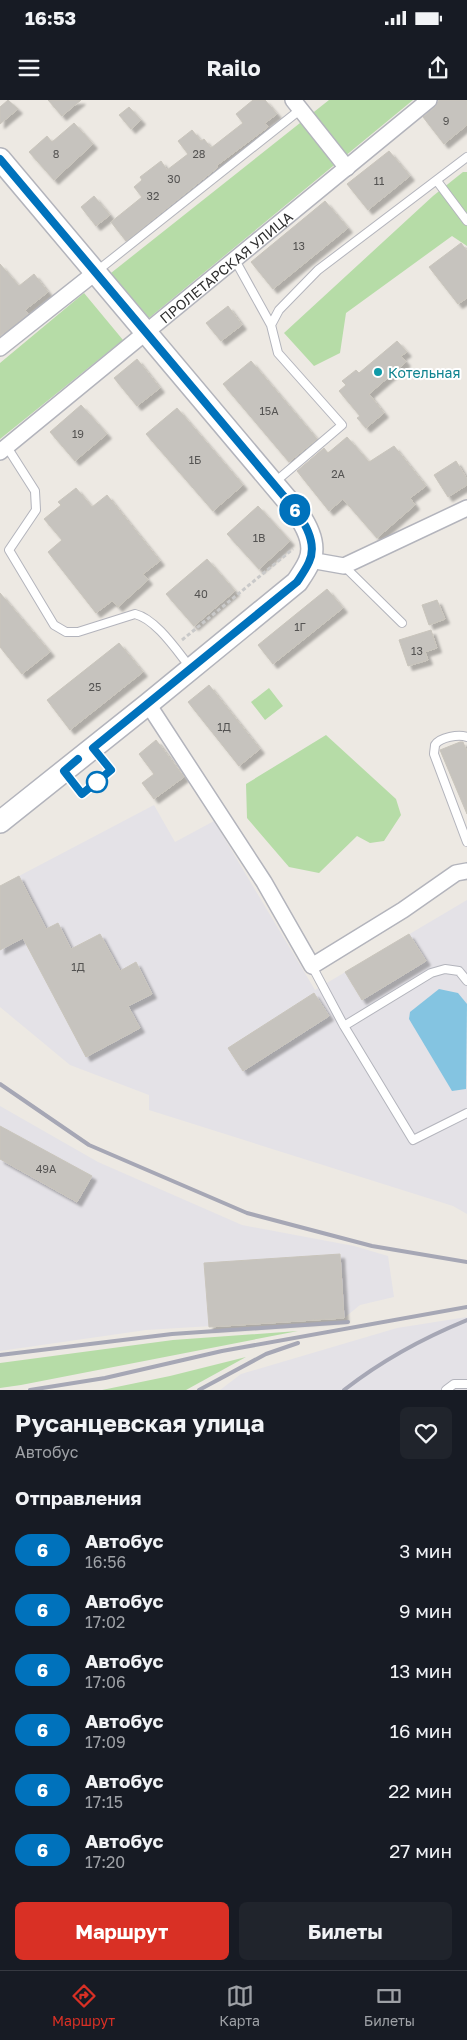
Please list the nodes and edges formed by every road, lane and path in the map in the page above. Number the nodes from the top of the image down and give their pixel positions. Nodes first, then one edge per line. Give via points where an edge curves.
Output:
1 (429, 100) edge
2 (297, 105) edge
3 (467, 157) edge
4 (0, 159) edge
5 (347, 168) junction
6 (437, 181) junction
7 (467, 220) edge
8 (235, 260) junction
9 (96, 272) junction
10 (271, 325) junction
11 (146, 332) junction
12 (0, 348) edge
13 (3, 449) edge
14 (274, 484) junction
15 (467, 508) edge
16 (294, 543) dead end
17 (310, 560) junction
18 (344, 566) junction
19 (402, 623) dead end
20 (174, 647) junction
21 (192, 669) junction
22 (148, 704) junction
23 (467, 738) edge
24 (93, 748) junction
25 (64, 771) junction
26 (0, 822) edge
27 (467, 842) edge
28 (467, 871) edge
29 (312, 966) junction
30 (467, 981) edge
31 (344, 1026) junction
32 (467, 1113) edge
33 (467, 1384) edge
34 (446, 1390) edge

1 - 5 street, ПРОЛЕТАРСКАЯ УЛИЦА
2 - 5 street
2 - 9 lane
3 - 6 lane
4 - 9 street
5 - 8 street, ПРОЛЕТАРСКАЯ УЛИЦА
6 - 7 lane
6 - 10 lane via 318,270 279,310
8 - 10 lane
8 - 11 street, ПРОЛЕТАРСКАЯ УЛИЦА
9 - 11 street
9 - 12 street
10 - 14 lane via 278,353 342,425
11 - 13 street, ПРОЛЕТАРСКАЯ УЛИЦА
11 - 14 street
13 - 20 lane via 35,491 36,510 9,550 54,625 66,632 78,632 135,614 149,620
14 - 17 street via 306,524 311,543
15 - 18 street
16 - 20 path via 292,550
17 - 18 street
17 - 21 street via 297,582
18 - 19 lane
20 - 21 lane
21 - 22 street
22 - 24 street
22 - 29 street via 264,882
23 - 27 lane via 452,737 438,743 434,754
24 - 25 street
24 - 25 lane via 111,770 82,794
25 - 26 street
28 - 29 street via 456,874
29 - 31 lane
30 - 31 lane via 459,971 445,968 431,973
31 - 32 lane via 413,1140
33 - 34 lane via 454,1384

